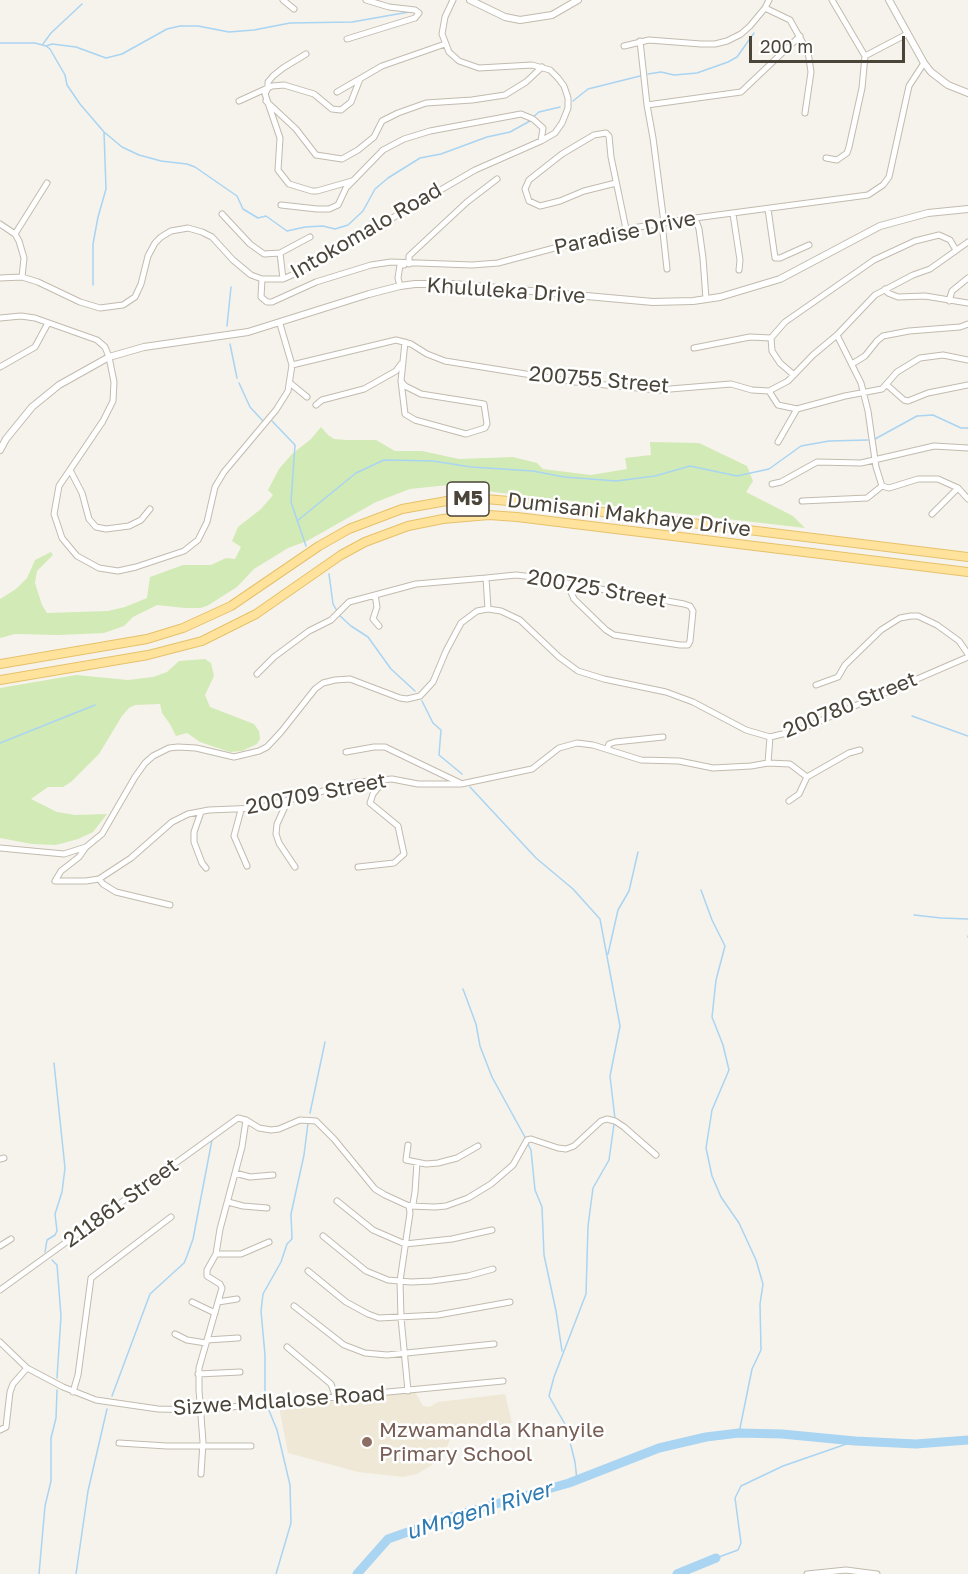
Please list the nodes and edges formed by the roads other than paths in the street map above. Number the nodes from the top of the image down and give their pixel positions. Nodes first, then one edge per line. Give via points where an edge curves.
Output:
1 (283, 0) edge
2 (366, 0) edge
3 (453, 0) edge
4 (470, 0) edge
5 (578, 0) edge
6 (769, 0) edge
7 (832, 0) edge
8 (889, 0) edge
9 (765, 8) junction
10 (294, 9) dead end
11 (907, 34) junction
12 (800, 36) junction
13 (347, 39) dead end
14 (640, 41) junction
15 (445, 44) junction
16 (624, 46) dead end
17 (306, 54) dead end
18 (865, 56) junction
19 (924, 63) junction
20 (542, 67) junction
21 (360, 79) junction
22 (268, 88) junction
23 (337, 92) dead end
24 (968, 93) edge
25 (239, 101) dead end
26 (266, 101) junction
27 (647, 105) junction
28 (805, 113) dead end
29 (541, 141) junction
30 (826, 158) dead end
31 (497, 179) dead end
32 (353, 180) junction
33 (47, 183) dead end
34 (616, 183) junction
35 (281, 205) dead end
36 (768, 209) junction
37 (968, 209) edge
38 (222, 214) dead end
39 (733, 214) junction
40 (695, 218) junction
41 (663, 223) junction
42 (0, 224) edge
43 (626, 229) junction
44 (15, 234) junction
45 (310, 237) dead end
46 (968, 242) edge
47 (809, 245) dead end
48 (956, 250) junction
49 (280, 253) junction
50 (409, 264) junction
51 (667, 269) dead end
52 (739, 270) dead end
53 (22, 277) junction
54 (0, 278) edge
55 (968, 278) edge
56 (262, 279) junction
57 (283, 279) junction
58 (400, 286) junction
59 (885, 289) junction
60 (706, 299) junction
61 (949, 301) junction
62 (968, 303) edge
63 (0, 318) edge
64 (48, 323) junction
65 (280, 324) junction
66 (968, 324) edge
67 (837, 335) junction
68 (771, 338) junction
69 (405, 342) junction
70 (694, 348) dead end
71 (109, 357) junction
72 (968, 360) edge
73 (402, 363) junction
74 (852, 364) junction
75 (292, 365) junction
76 (0, 367) edge
77 (794, 375) junction
78 (401, 381) junction
79 (290, 383) junction
80 (887, 385) junction
81 (968, 385) edge
82 (769, 391) junction
83 (862, 393) junction
84 (308, 397) dead end
85 (316, 405) dead end
86 (797, 409) junction
87 (778, 442) dead end
88 (968, 448) edge
89 (0, 450) edge
90 (875, 460) junction
91 (70, 470) junction
92 (771, 484) dead end
93 (882, 486) junction
94 (958, 488) junction
95 (968, 500) edge
96 (802, 501) dead end
97 (150, 509) dead end
98 (932, 514) dead end
99 (968, 557) edge
100 (968, 572) edge
101 (486, 578) junction
102 (573, 585) junction
103 (375, 595) junction
104 (488, 609) junction
105 (379, 626) dead end
106 (968, 656) edge
107 (0, 664) edge
108 (257, 674) dead end
109 (0, 680) edge
110 (816, 685) dead end
111 (663, 737) dead end
112 (770, 737) junction
113 (606, 749) junction
114 (860, 750) dead end
115 (346, 752) dead end
116 (768, 763) junction
117 (807, 777) junction
118 (386, 779) junction
119 (461, 784) junction
120 (288, 800) junction
121 (789, 801) dead end
122 (241, 810) junction
123 (201, 812) junction
124 (0, 848) edge
125 (86, 848) junction
126 (247, 866) dead end
127 (295, 867) dead end
128 (358, 867) dead end
129 (206, 868) dead end
130 (99, 879) junction
131 (170, 905) dead end
132 (244, 1119) junction
133 (408, 1145) dead end
134 (478, 1146) dead end
135 (656, 1155) dead end
136 (417, 1163) junction
137 (235, 1173) junction
138 (273, 1175) dead end
139 (228, 1202) junction
140 (337, 1202) dead end
141 (410, 1206) junction
142 (267, 1208) dead end
143 (171, 1217) dead end
144 (492, 1230) dead end
145 (323, 1236) dead end
146 (11, 1239) dead end
147 (268, 1242) dead end
148 (405, 1244) junction
149 (0, 1246) edge
150 (216, 1254) junction
151 (493, 1269) dead end
152 (308, 1271) dead end
153 (400, 1281) junction
154 (0, 1290) edge
155 (237, 1299) dead end
156 (192, 1302) dead end
157 (218, 1302) junction
158 (510, 1302) dead end
159 (294, 1306) dead end
160 (215, 1313) junction
161 (401, 1318) junction
162 (175, 1334) dead end
163 (238, 1338) dead end
164 (206, 1342) junction
165 (1, 1344) edge
166 (494, 1344) dead end
167 (287, 1347) dead end
168 (405, 1354) junction
169 (27, 1368) junction
170 (240, 1372) dead end
171 (198, 1374) junction
172 (503, 1381) dead end
173 (408, 1391) junction
174 (73, 1392) junction
175 (336, 1398) junction
176 (200, 1410) junction
177 (0, 1430) edge
178 (119, 1443) dead end
179 (202, 1446) junction
180 (251, 1446) dead end
181 (201, 1474) dead end
182 (807, 1574) edge
183 (877, 1574) edge

1 - 10 street
2 - 13 street via 419,14
3 - 15 street via 443,27
4 - 5 street via 520,20 552,15
6 - 9 street
7 - 18 street
8 - 11 street
9 - 12 street via 790,20
9 - 14 street via 741,34 715,44
11 - 18 street
11 - 19 street
12 - 27 street via 741,92
12 - 28 street via 811,72
14 - 16 street
14 - 27 street
15 - 20 street via 453,57 472,67
15 - 21 street via 382,66
17 - 22 street via 273,76
18 - 30 street via 847,153 837,160
19 - 24 street via 948,84
19 - 36 street, Paradise Drive via 909,86 892,166 883,185 855,198
20 - 26 street via 505,95 426,103 398,113 382,121 374,137 342,159 316,154
20 - 29 street, Intokomalo Road via 558,78 568,98 562,123 555,133
21 - 22 street via 351,102 336,110 307,90 284,85
21 - 23 street
22 - 25 street
22 - 26 street via 264,94
26 - 32 street via 280,138 278,170 289,184 317,191
27 - 41 street
29 - 32 street via 542,126 521,114 430,132 390,145
29 - 57 street, Intokomalo Road via 475,170
31 - 50 street via 409,256
32 - 35 street via 338,205 329,209
33 - 44 street
34 - 34 street via 540,206 530,201 525,189 529,180 562,154 606,133
34 - 43 street
36 - 39 street, Paradise Drive
36 - 47 street via 775,258
37 - 60 street, Khululeka Drive via 928,213 880,226 780,279
38 - 49 street via 260,252
39 - 40 street, Paradise Drive
39 - 52 street
40 - 41 street, Paradise Drive
40 - 60 street
41 - 43 street, Paradise Drive
41 - 51 street
42 - 44 street
43 - 50 street, Paradise Drive via 498,263
44 - 53 street via 22,250
45 - 49 street
46 - 48 street
48 - 59 street via 930,269
48 - 68 street via 950,240 939,235 892,251 793,316
49 - 57 street
50 - 56 street, Paradise Drive via 391,262 361,268 272,302 261,297
50 - 58 street via 400,265
53 - 54 street, Intokomalo Road
53 - 56 street, Intokomalo Road via 94,307 123,305 135,297 155,243 171,231 188,228 212,237 243,269
55 - 61 street via 952,291
56 - 57 street, Intokomalo Road
58 - 60 street, Khululeka Drive via 453,284 653,302
58 - 65 street, Khululeka Drive
59 - 61 street via 898,297 925,296
59 - 67 street
61 - 62 street
63 - 64 street via 28,317
64 - 71 street via 97,340
64 - 76 street via 35,348
65 - 71 street, Khululeka Drive via 224,336 160,343
65 - 75 street
66 - 74 street via 883,336
67 - 74 street
67 - 77 street
68 - 70 street
68 - 77 street via 775,358
69 - 73 street
69 - 75 street, 200755 Street via 388,341
69 - 82 street, 200755 Street via 446,361 574,382 658,390 732,384
71 - 89 street, Khululeka Drive via 45,395 19,422
71 - 91 street via 114,382 111,405
72 - 80 street via 943,355 920,357 897,372
73 - 78 street
73 - 85 street via 396,371 364,389 321,400
74 - 83 street
75 - 79 street
77 - 82 street
78 - 78 street via 421,394 484,404 488,422 466,434 410,417 404,412
79 - 84 street
79 - 91 street via 276,410 224,472 212,496 204,530 184,551 118,571 81,560 62,538 54,514 59,486
80 - 81 street via 908,401
80 - 83 street
82 - 86 street via 778,405
83 - 86 street
83 - 90 street
86 - 87 street
88 - 90 street via 934,446
90 - 92 street via 851,464 817,462
90 - 93 street
91 - 97 street via 82,493 88,519 96,527 129,526
93 - 94 street via 930,478
93 - 96 street via 867,498
94 - 95 street
94 - 98 street
99 - 107 main road, Dumisani Makhaye Drive / M5 via 503,500 458,499 402,509 349,529 231,606 183,628 147,639
100 - 109 main road, Dumisani Makhaye Drive / M5 via 517,517 453,518 408,526 365,542 255,614 202,641 148,655
101 - 102 street, 200725 Street via 516,575
101 - 103 street, 200725 Street via 432,581
101 - 104 street
102 - 102 street, 200725 Street via 574,599 609,632 688,645 692,634 690,606
103 - 105 street via 373,619
103 - 108 street, 200725 Street via 349,602
104 - 112 street, 200780 Street via 520,620 578,671 666,692 746,730
104 - 125 street via 472,613 461,623 433,682 420,696 400,698 350,679 334,680 315,688 273,740 259,751 234,757 188,747 160,752 145,763 102,834
106 - 110 street via 959,641 937,625 918,615 900,618 881,630 838,677
106 - 112 street, 200780 Street via 799,730
111 - 113 street via 615,742
112 - 116 street
113 - 116 street, 200709 Street via 641,760 679,761 713,768
113 - 119 street, 200709 Street via 585,743 566,746 532,769
114 - 117 street
115 - 119 street via 385,747
116 - 117 street via 787,763
117 - 121 street via 799,794
118 - 119 street, 200709 Street
118 - 120 street, 200709 Street
118 - 128 street via 370,803 398,826 404,854 394,863
120 - 122 street, 200709 Street
120 - 127 street via 276,834
122 - 123 street, 200709 Street
122 - 126 street via 234,836
123 - 129 street via 194,842
123 - 130 street, 200709 Street via 172,822 131,858
124 - 125 street via 64,854
125 - 130 street via 55,880
130 - 131 street via 116,892
132 - 137 street
132 - 141 street via 271,1130 300,1120 316,1121 375,1189
132 - 154 street, 211861 Street via 233,1121
133 - 136 street via 406,1160
134 - 136 street via 447,1161
135 - 141 street via 624,1127 607,1119 566,1149 527,1140 513,1165 468,1198 435,1207
136 - 141 street
137 - 138 street via 250,1177
137 - 139 street
139 - 142 street
139 - 150 street
140 - 148 street via 373,1230
141 - 148 street
143 - 174 street via 91,1278
144 - 148 street
145 - 153 street via 366,1271
146 - 149 street
147 - 150 street via 241,1254
148 - 153 street
150 - 157 street via 207,1274 221,1286
151 - 153 street via 450,1279
152 - 161 street via 358,1310 379,1318
153 - 161 street
155 - 157 street
156 - 160 street
157 - 160 street
158 - 161 street
159 - 168 street via 354,1350 378,1355
160 - 164 street
161 - 168 street
162 - 164 street
163 - 164 street
164 - 171 street
165 - 169 street, Sizwe Mdlalose Road
166 - 168 street
167 - 175 street via 331,1384
168 - 173 street
169 - 174 street, Sizwe Mdlalose Road
169 - 177 street via 13,1384 6,1427
170 - 171 street
171 - 176 street
172 - 173 street, Sizwe Mdlalose Road
173 - 175 street, Sizwe Mdlalose Road
174 - 176 street, Sizwe Mdlalose Road via 108,1402
175 - 176 street, Sizwe Mdlalose Road
176 - 179 street
178 - 179 street
179 - 180 street
179 - 181 street
182 - 183 street via 846,1569

